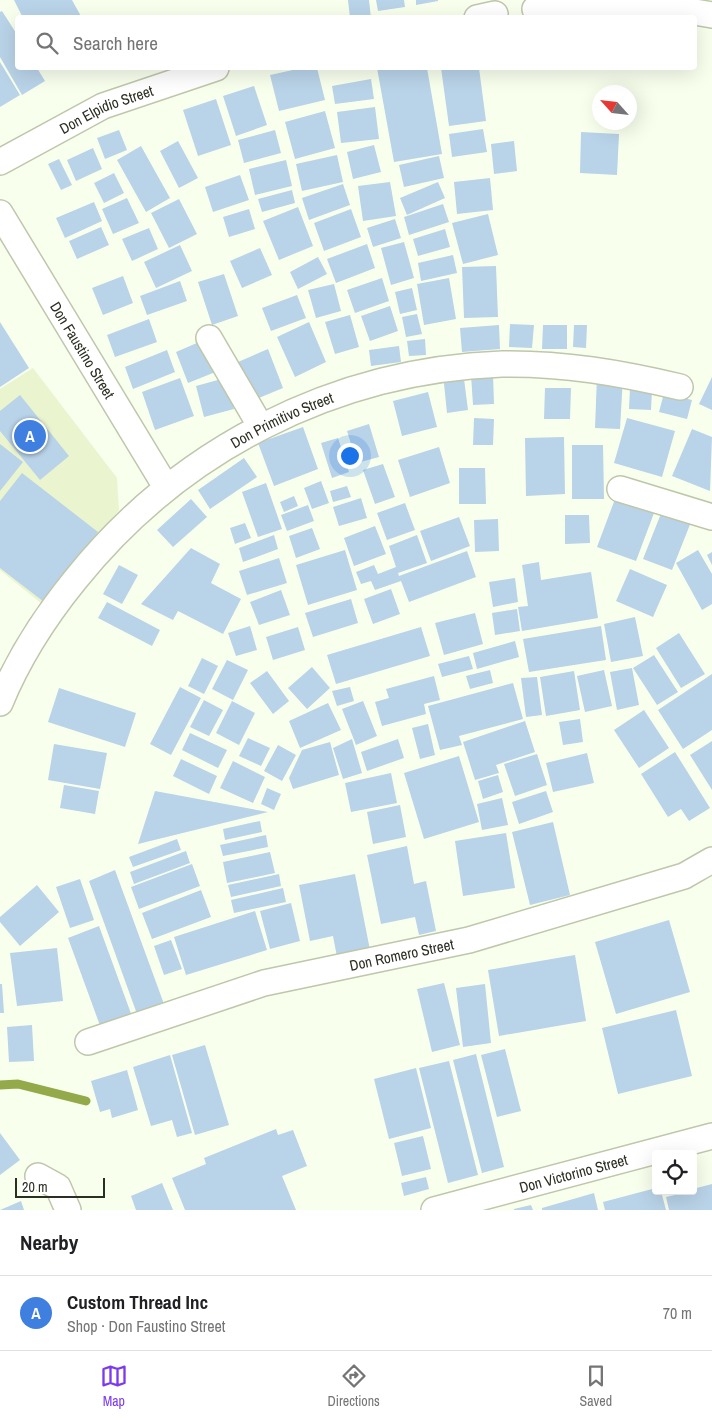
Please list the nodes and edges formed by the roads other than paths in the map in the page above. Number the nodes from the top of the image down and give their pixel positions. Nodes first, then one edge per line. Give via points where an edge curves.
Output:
1 (535, 9) dead end
2 (712, 14) edge
3 (210, 70) edge
4 (0, 162) edge
5 (0, 213) edge
6 (209, 338) dead end
7 (680, 388) dead end
8 (261, 427) junction
9 (166, 487) junction
10 (620, 489) dead end
11 (712, 517) edge
12 (0, 703) edge
13 (712, 860) edge
14 (88, 1042) dead end
15 (712, 1136) edge
16 (38, 1176) dead end
17 (68, 1210) edge
18 (434, 1210) edge

1 - 2 street via 677,9
3 - 4 street, Don Elpidio Street via 103,106
5 - 9 street, Don Faustino Street
6 - 8 street
7 - 8 street, Don Primitivo Street via 622,373 562,366 502,364 441,369 382,381 324,399
8 - 9 street, Don Primitivo Street via 216,452
9 - 12 street, Don Primitivo Street via 104,545 50,611
10 - 11 street
13 - 14 street, Don Romero Street via 684,876 469,940 264,983
15 - 18 street, Don Victorino Street
16 - 17 street via 58,1187

